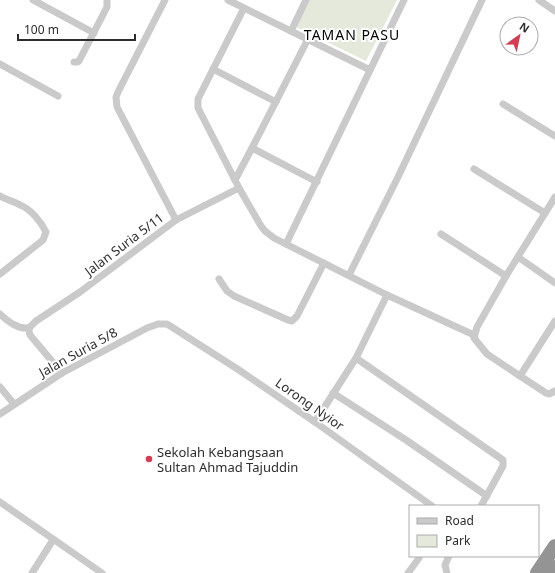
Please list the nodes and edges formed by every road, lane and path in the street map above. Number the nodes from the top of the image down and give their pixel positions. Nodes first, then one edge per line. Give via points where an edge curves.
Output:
1 (33, 0) edge
2 (165, 0) edge
3 (228, 0) edge
4 (306, 0) edge
5 (404, 0) edge
6 (482, 0) edge
7 (539, 0) edge
8 (107, 1) edge
9 (244, 8) junction
10 (555, 11) edge
11 (292, 31) junction
12 (94, 33) junction
13 (308, 39) junction
14 (74, 62) dead end
15 (0, 64) edge
16 (213, 69) junction
17 (370, 70) junction
18 (58, 96) dead end
19 (276, 102) junction
20 (503, 104) dead end
21 (555, 136) edge
22 (252, 148) junction
23 (474, 169) dead end
24 (235, 180) junction
25 (317, 182) junction
26 (238, 188) junction
27 (0, 196) edge
28 (555, 197) edge
29 (545, 213) junction
30 (176, 220) junction
31 (441, 234) dead end
32 (286, 244) junction
33 (518, 257) junction
34 (324, 263) junction
35 (0, 274) edge
36 (350, 275) junction
37 (506, 276) junction
38 (219, 279) dead end
39 (555, 283) edge
40 (387, 295) junction
41 (0, 314) edge
42 (555, 321) edge
43 (173, 326) joint
44 (29, 328) junction
45 (474, 335) junction
46 (356, 358) junction
47 (62, 373) junction
48 (520, 376) junction
49 (0, 387) edge
50 (555, 391) edge
51 (334, 393) junction
52 (14, 404) junction
53 (0, 414) edge
54 (315, 422) junction
55 (487, 496) junction
56 (0, 502) edge
57 (431, 505) edge
58 (482, 505) edge
59 (53, 540) junction
60 (555, 546) edge
61 (449, 557) edge
62 (419, 558) dead end
63 (555, 567) edge
64 (32, 573) edge
65 (102, 573) edge
66 (408, 573) edge
67 (447, 573) edge
68 (537, 573) edge
69 (551, 573) edge

1 - 12 street
2 - 30 street via 118,92 116,102
3 - 9 street
4 - 11 street
5 - 17 street
6 - 36 street
7 - 10 street
8 - 12 street
9 - 11 street
9 - 16 street
11 - 13 street
12 - 14 street via 79,61
13 - 17 street
13 - 19 street
15 - 18 street
16 - 19 street
16 - 24 street via 198,99 198,108
17 - 25 street
19 - 22 street
20 - 21 street
22 - 24 street
22 - 25 street
23 - 29 street
24 - 26 street
25 - 32 street
26 - 30 street, Jalan Suria 5/11
26 - 32 street via 265,231
27 - 35 street via 29,210 46,232 44,240
28 - 29 street
29 - 33 street
30 - 44 street, Jalan Suria 5/11
31 - 37 street
32 - 34 street
33 - 37 street
33 - 39 street
34 - 36 street
34 - 38 street via 292,321 234,296
36 - 40 street
37 - 45 street via 476,327
40 - 45 street
40 - 46 street
41 - 44 street via 22,329
42 - 48 street
43 - 47 street, Jalan Suria 5/8 via 162,323 152,326
43 - 54 street, Lorong Nyior
44 - 47 street via 30,334
45 - 48 street via 487,354
46 - 51 street
46 - 55 street via 504,460
47 - 52 street, Jalan Suria 5/8
48 - 50 street via 546,393
49 - 52 street
51 - 54 street
51 - 55 street
52 - 53 street, Jalan Suria 5/8
54 - 57 street, Lorong Nyior
55 - 58 street
56 - 59 street
59 - 64 street
59 - 65 street
60 - 68 highway
61 - 67 street via 445,565
62 - 66 street
63 - 69 highway

